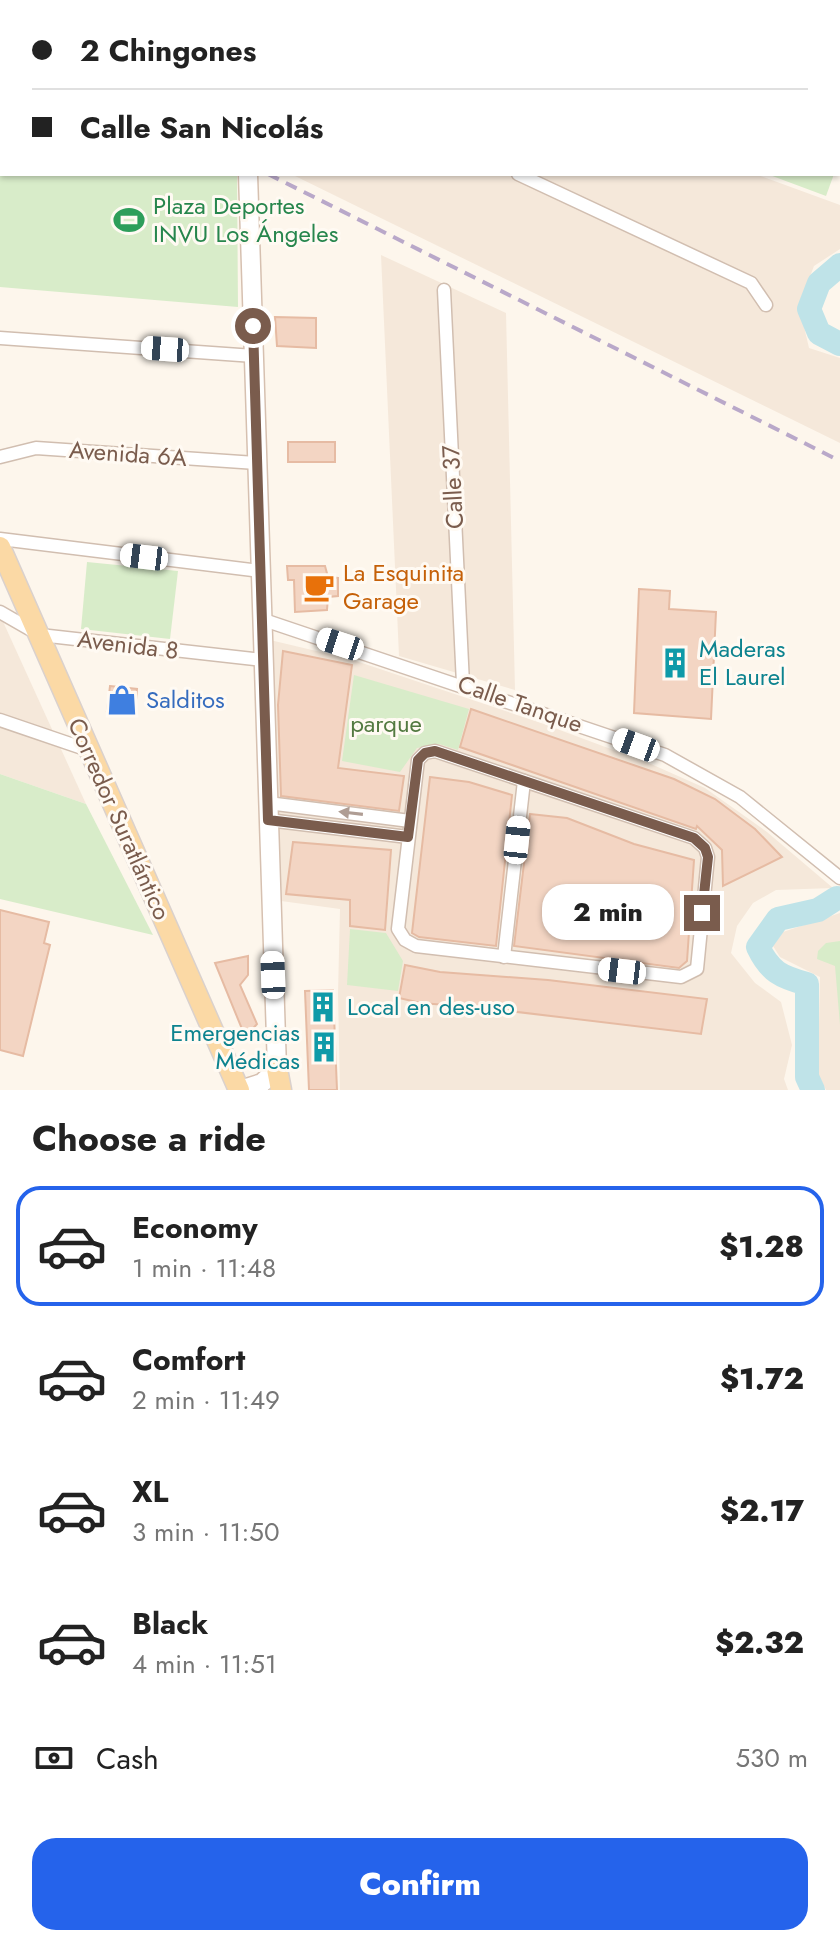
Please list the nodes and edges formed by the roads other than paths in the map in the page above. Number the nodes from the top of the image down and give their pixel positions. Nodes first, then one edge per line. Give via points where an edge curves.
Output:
1 (248, 176) edge
2 (522, 176) edge
3 (444, 290) dead end
4 (766, 305) dead end
5 (0, 338) edge
6 (254, 356) junction
7 (0, 457) edge
8 (257, 463) junction
9 (0, 539) edge
10 (0, 547) edge
11 (260, 571) junction
12 (0, 612) edge
13 (261, 619) junction
14 (40, 635) junction
15 (262, 660) junction
16 (463, 684) junction
17 (0, 720) edge
18 (88, 750) junction
19 (524, 781) junction
20 (268, 811) junction
21 (410, 821) junction
22 (408, 837) junction
23 (840, 878) edge
24 (504, 957) junction
25 (277, 1069) junction
26 (240, 1090) edge
27 (281, 1090) edge

1 - 6 street
2 - 4 street via 751,283
3 - 16 street, Calle 37
5 - 6 street
6 - 8 street
7 - 8 street, Avenida 6A via 36,448
8 - 11 street
9 - 11 street
10 - 14 main road, Corredor Suratlántico
11 - 13 street
12 - 14 street, Avenida 8
13 - 15 street
13 - 16 street, Calle Tanque
14 - 15 street, Avenida 8
14 - 18 main road, Corredor Suratlántico
15 - 20 street
16 - 23 street, Calle Tanque via 665,755 740,797
17 - 18 street
18 - 26 main road, Corredor Suratlántico
19 - 21 street via 435,751 425,753 418,760
19 - 24 street
19 - 24 street via 694,838 705,848 697,969 681,977
21 -> 20 street
20 - 22 street
20 - 25 street
21 - 22 street
22 - 24 street via 398,929 405,940 416,946
25 - 26 street via 262,1083
25 - 27 main road

